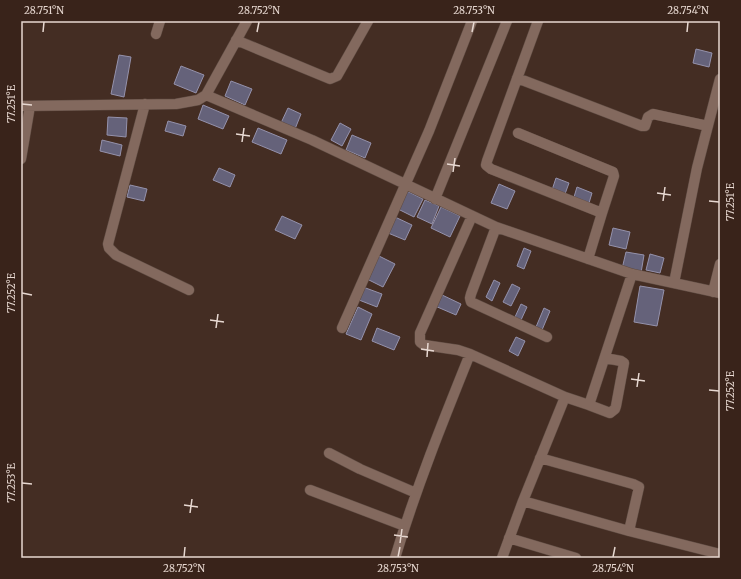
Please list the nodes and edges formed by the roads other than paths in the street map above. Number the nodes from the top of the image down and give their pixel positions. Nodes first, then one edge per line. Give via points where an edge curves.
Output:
1 (160, 21) edge
2 (246, 21) edge
3 (368, 21) edge
4 (472, 21) edge
5 (507, 21) edge
6 (538, 21) edge
7 (156, 34) dead end
8 (236, 40) junction
9 (517, 78) junction
10 (720, 79) edge
11 (206, 95) junction
12 (145, 104) junction
13 (26, 106) edge
14 (708, 126) junction
15 (518, 133) dead end
16 (21, 160) edge
17 (406, 184) junction
18 (435, 199) junction
19 (602, 213) junction
20 (472, 216) junction
21 (496, 227) junction
22 (588, 259) junction
23 (720, 264) edge
24 (632, 274) junction
25 (674, 283) junction
26 (189, 290) dead end
27 (717, 293) edge
28 (342, 328) dead end
29 (547, 337) dead end
30 (470, 354) junction
31 (605, 358) junction
32 (565, 396) junction
33 (589, 405) junction
34 (329, 453) dead end
35 (540, 458) junction
36 (310, 490) dead end
37 (416, 493) junction
38 (523, 501) junction
39 (404, 526) junction
40 (629, 531) junction
41 (509, 538) junction
42 (720, 554) edge
43 (395, 558) edge
44 (502, 558) edge
45 (576, 558) edge

1 - 7 street
2 - 8 street
3 - 8 street via 337,76 330,79
4 - 17 street
5 - 18 street
6 - 9 street
8 - 11 street
9 - 14 street via 642,126 645,126 648,117 653,114
9 - 19 street via 486,165
10 - 14 street
11 - 12 street via 188,102
11 - 17 street
12 - 13 street
12 - 26 street via 108,244 116,255
13 - 16 street
14 - 25 street
15 - 19 street via 614,172
17 - 18 street
17 - 28 street
18 - 20 street
19 - 22 street
20 - 21 street
20 - 30 street via 419,337 424,345
21 - 22 street
21 - 29 street via 471,294 471,302
22 - 24 street
23 - 27 street
24 - 25 street
24 - 31 street
25 - 27 street
30 - 32 street
30 - 37 street via 434,441
31 - 33 street
31 - 33 street via 624,363 616,406 610,412
32 - 33 street
32 - 35 street
34 - 37 street
35 - 38 street
35 - 40 street via 638,487
36 - 39 street
37 - 39 street
38 - 40 street
38 - 41 street
39 - 43 street
40 - 42 street
41 - 44 street
41 - 45 street

